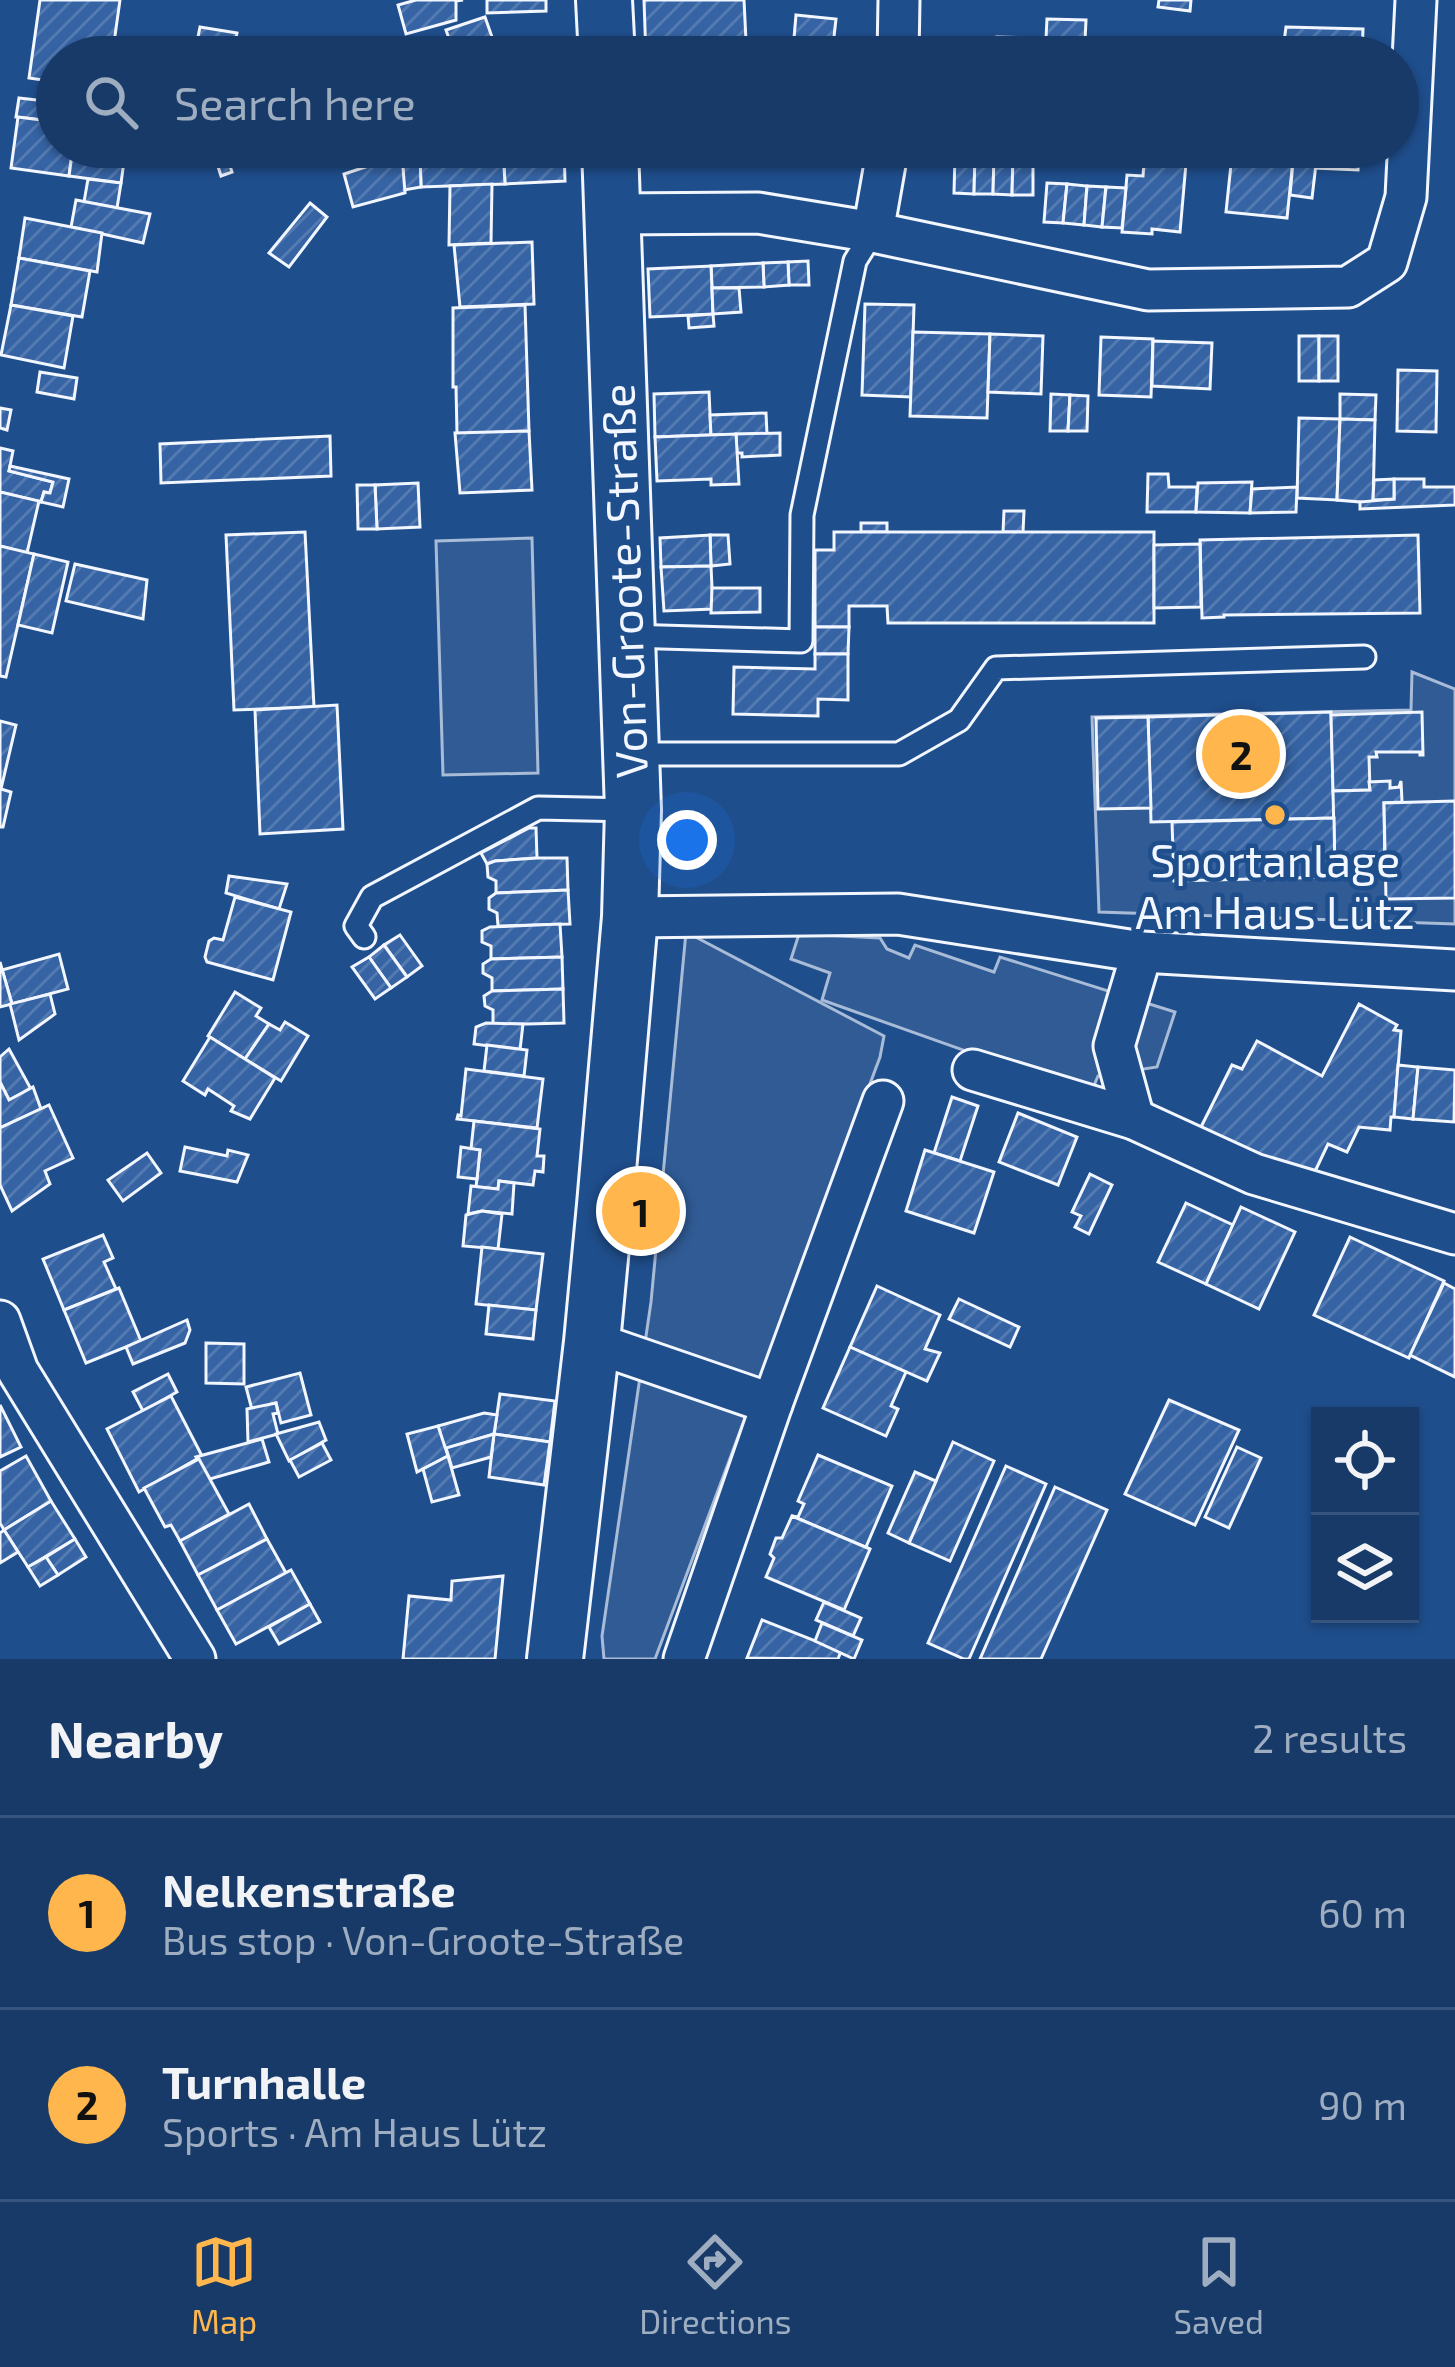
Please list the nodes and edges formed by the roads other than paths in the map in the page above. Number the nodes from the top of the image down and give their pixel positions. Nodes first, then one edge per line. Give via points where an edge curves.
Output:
1 (604, 0) edge
2 (899, 0) edge
3 (1416, 0) edge
4 (606, 36) edge
5 (898, 36) edge
6 (1414, 36) edge
7 (611, 168) edge
8 (884, 168) edge
9 (1407, 168) edge
10 (612, 214) junction
11 (873, 232) junction
12 (627, 635) junction
13 (1364, 657) dead end
14 (631, 754) junction
15 (633, 810) junction
16 (630, 917) junction
17 (364, 937) dead end
18 (1142, 952) junction
19 (1455, 970) edge
20 (973, 1070) dead end
21 (884, 1101) dead end
22 (1134, 1119) junction
23 (1455, 1234) edge
24 (0, 1321) edge
25 (592, 1342) junction
26 (772, 1404) junction
27 (196, 1659) edge
28 (555, 1659) edge
29 (684, 1659) edge

1 - 4 street
2 - 5 street
3 - 6 street
7 - 10 street, Von-Groote-Straße
8 - 11 street
9 - 11 street via 1387,262 1348,287 1148,290
10 - 11 street via 758,213
10 - 12 street, Von-Groote-Straße
11 - 12 lane via 855,261 802,515 801,641
12 - 14 street, Von-Groote-Straße
13 - 14 lane via 996,668 959,721 899,754
14 - 15 street, Von-Groote-Straße
15 - 16 street, Von-Groote-Straße
15 - 17 lane via 538,808 372,897 356,926
16 - 18 street via 898,914
16 - 25 street, Von-Groote-Straße
18 - 19 street
18 - 22 street via 1114,1046
20 - 22 street
21 - 26 street
22 - 23 street via 1254,1174
24 - 27 street via 18,1371
25 - 26 street
25 - 28 street, Von-Groote-Straße
26 - 29 street

